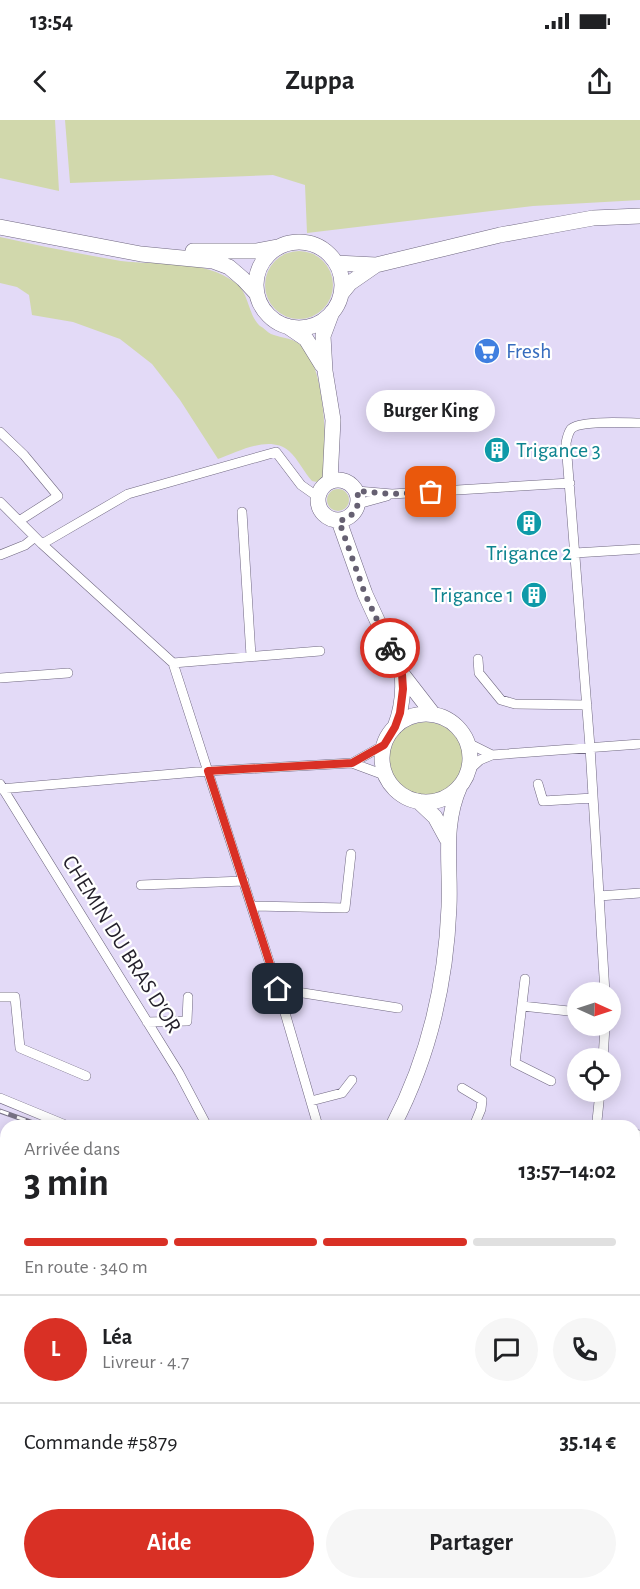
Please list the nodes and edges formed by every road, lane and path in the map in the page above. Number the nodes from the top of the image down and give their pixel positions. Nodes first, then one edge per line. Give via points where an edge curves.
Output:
1 (640, 216) edge
2 (0, 226) edge
3 (278, 247) junction
4 (158, 255) junction
5 (336, 263) junction
6 (376, 265) junction
7 (257, 294) junction
8 (341, 294) junction
9 (332, 312) junction
10 (287, 326) junction
11 (325, 371) junction
12 (640, 423) edge
13 (0, 432) edge
14 (333, 444) junction
15 (330, 481) junction
16 (570, 483) junction
17 (318, 497) junction
18 (0, 502) edge
19 (351, 503) junction
20 (242, 512) dead end
21 (19, 521) junction
22 (38, 541) junction
23 (640, 549) edge
24 (575, 553) junction
25 (0, 555) edge
26 (320, 651) dead end
27 (251, 656) junction
28 (478, 659) dead end
29 (172, 663) junction
30 (68, 673) dead end
31 (402, 674) junction
32 (0, 678) edge
33 (587, 705) junction
34 (433, 714) junction
35 (395, 727) junction
36 (466, 741) junction
37 (640, 744) edge
38 (384, 745) junction
39 (590, 747) junction
40 (492, 755) junction
41 (352, 763) junction
42 (208, 771) junction
43 (468, 771) junction
44 (387, 776) junction
45 (538, 784) dead end
46 (460, 786) junction
47 (1, 787) edge
48 (593, 798) junction
49 (418, 801) junction
50 (447, 839) junction
51 (351, 854) dead end
52 (244, 881) junction
53 (141, 885) dead end
54 (640, 893) edge
55 (599, 897) junction
56 (252, 906) junction
57 (525, 978) dead end
58 (604, 982) edge
59 (278, 989) junction
60 (0, 997) edge
61 (188, 997) dead end
62 (522, 1006) junction
63 (398, 1008) dead end
64 (567, 1011) edge
65 (147, 1022) junction
66 (86, 1076) dead end
67 (352, 1080) dead end
68 (550, 1081) dead end
69 (462, 1088) dead end
70 (0, 1098) edge
71 (311, 1101) junction
72 (599, 1102) edge
73 (53, 1120) edge
74 (204, 1120) edge
75 (316, 1120) edge
76 (396, 1120) edge
77 (476, 1120) edge
78 (597, 1120) edge

1 - 6 main road via 593,219 500,235
2 - 4 main road
3 - 4 main road
3 - 5 main road via 304,242 328,253
3 - 7 main road via 259,267
4 - 7 main road via 213,261 229,267
5 - 6 main road
5 - 8 main road
6 - 8 main road
7 - 10 main road via 267,315
8 - 9 main road
9 - 10 main road via 311,326
9 - 11 main road via 323,336
10 - 11 main road via 306,339
11 - 14 main road
12 - 16 street via 573,427 567,443
13 - 21 street via 24,454 58,496
14 - 15 main road
14 - 19 main road
15 - 17 main road
15 - 19 main road via 336,480
16 - 19 street via 392,494
16 - 24 street
17 - 19 main road via 321,511 332,519
17 - 22 street via 301,485 276,452 128,494
18 - 21 street
19 - 31 main road via 351,555
20 - 27 street
21 - 22 street
22 - 25 street
22 - 29 street
23 - 24 street
24 - 33 street
26 - 27 street
27 - 29 street
28 - 33 street via 479,673 501,700 516,704
29 - 42 street
30 - 32 street
31 - 34 main road
31 - 35 main road via 400,713
33 - 39 street
34 - 35 main road via 420,714
34 - 36 main road via 453,723
35 - 38 main road
36 - 40 street
36 - 43 main road
37 - 39 street
38 - 41 street
38 - 44 main road
39 - 40 street
39 - 48 street
40 - 43 street
41 - 42 street
41 - 44 street
42 - 47 street
42 - 52 street
43 - 46 main road
44 - 49 main road via 394,788
45 - 48 street via 543,801
46 - 49 main road via 441,799
46 - 50 main road
47 - 65 street, CHEMIN DU BRAS D'OR
48 - 55 street
49 - 50 main road via 435,817
50 - 76 main road via 449,907 437,1002 428,1040
51 - 56 street via 345,908
52 - 53 street
52 - 56 street
54 - 55 street
55 - 58 street
56 - 59 street
57 - 62 street
59 - 63 street
59 - 71 street
60 - 66 street via 15,997 20,1048
61 - 65 street via 187,1021
62 - 64 street
62 - 68 street via 515,1063
65 - 74 street, CHEMIN DU BRAS D'OR
67 - 71 street via 342,1093
69 - 77 street via 482,1100
70 - 73 street
71 - 75 street
72 - 78 street

